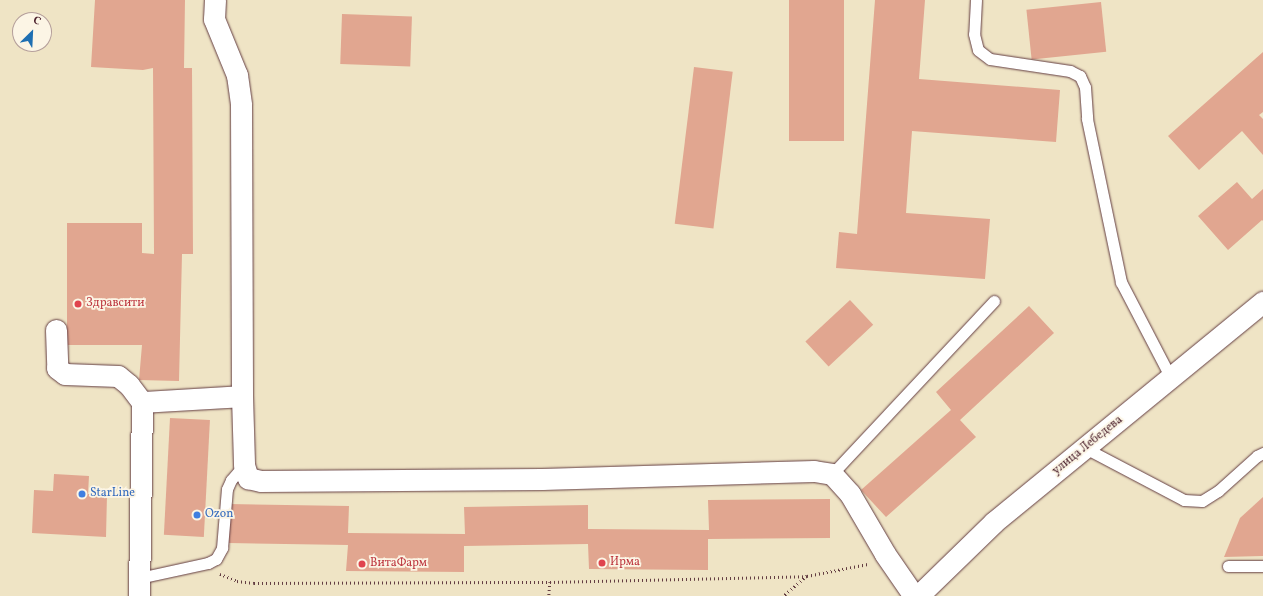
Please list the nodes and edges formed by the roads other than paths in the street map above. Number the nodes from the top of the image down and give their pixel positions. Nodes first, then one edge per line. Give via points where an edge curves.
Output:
1 (215, 0) edge
2 (976, 0) edge
3 (994, 301) dead end
4 (1263, 302) edge
5 (56, 330) dead end
6 (1171, 378) junction
7 (242, 396) junction
8 (142, 402) junction
9 (1085, 448) junction
10 (1263, 453) edge
11 (244, 465) junction
12 (832, 474) junction
13 (1228, 566) dead end
14 (1263, 566) edge
15 (139, 587) edge
16 (914, 596) edge
17 (918, 596) edge

1 - 7 street via 214,19 237,76 242,105
2 - 6 lane via 974,34 978,50 990,59 1070,71 1080,76 1085,87 1087,119 1121,282
3 - 12 lane
4 - 6 street, улица Лебедева
5 - 8 street via 57,368 65,374 118,376 130,385
6 - 9 street, улица Лебедева
7 - 8 street
7 - 11 street
8 - 15 street
9 - 10 lane via 1184,500 1202,501
9 - 17 street, улица Лебедева via 994,522
11 - 12 street via 248,478 260,481 542,479 814,471
11 - 15 lane via 230,480 222,548 216,558
12 - 16 street via 850,494 885,554
13 - 14 lane

